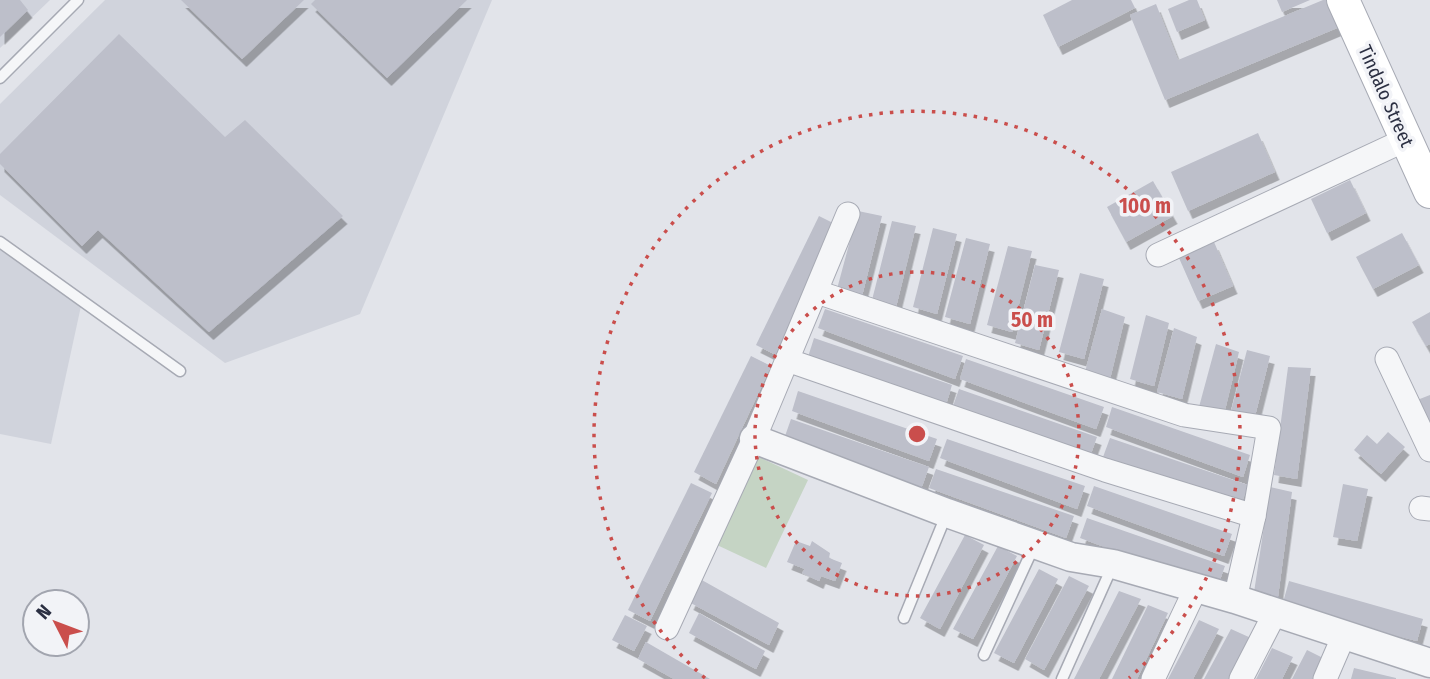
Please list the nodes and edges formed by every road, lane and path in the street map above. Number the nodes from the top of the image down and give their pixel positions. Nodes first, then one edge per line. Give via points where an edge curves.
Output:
1 (78, 0) edge
2 (1343, 0) edge
3 (0, 78) edge
4 (1405, 140) junction
5 (1430, 192) edge
6 (848, 214) dead end
7 (0, 242) edge
8 (1158, 255) dead end
9 (817, 292) junction
10 (1387, 359) dead end
11 (787, 360) junction
12 (180, 371) dead end
13 (754, 439) junction
14 (1430, 450) edge
15 (947, 513) junction
16 (1254, 516) junction
17 (1035, 544) junction
18 (1113, 564) junction
19 (1196, 588) junction
20 (1235, 598) junction
21 (1275, 613) junction
22 (904, 618) dead end
23 (667, 628) dead end
24 (1345, 635) junction
25 (984, 655) dead end
26 (1430, 663) edge
27 (1062, 679) edge
28 (1153, 679) edge
29 (1241, 679) edge
30 (1325, 679) edge

1 - 3 lane
2 - 4 main road, Tindalo Street
4 - 5 main road, Tindalo Street
4 - 8 street
6 - 9 street
7 - 12 lane
9 - 11 street
9 - 16 street via 1184,415 1269,428
10 - 14 street
11 - 13 street
11 - 16 street via 1105,470
13 - 15 street
13 - 23 street
15 - 17 street
15 - 22 lane
16 - 20 street
17 - 18 street via 1071,557
17 - 25 lane
18 - 19 street
18 - 27 lane
19 - 20 street
19 - 28 street
20 - 21 street
21 - 24 street
21 - 29 street
24 - 26 street
24 - 30 street

